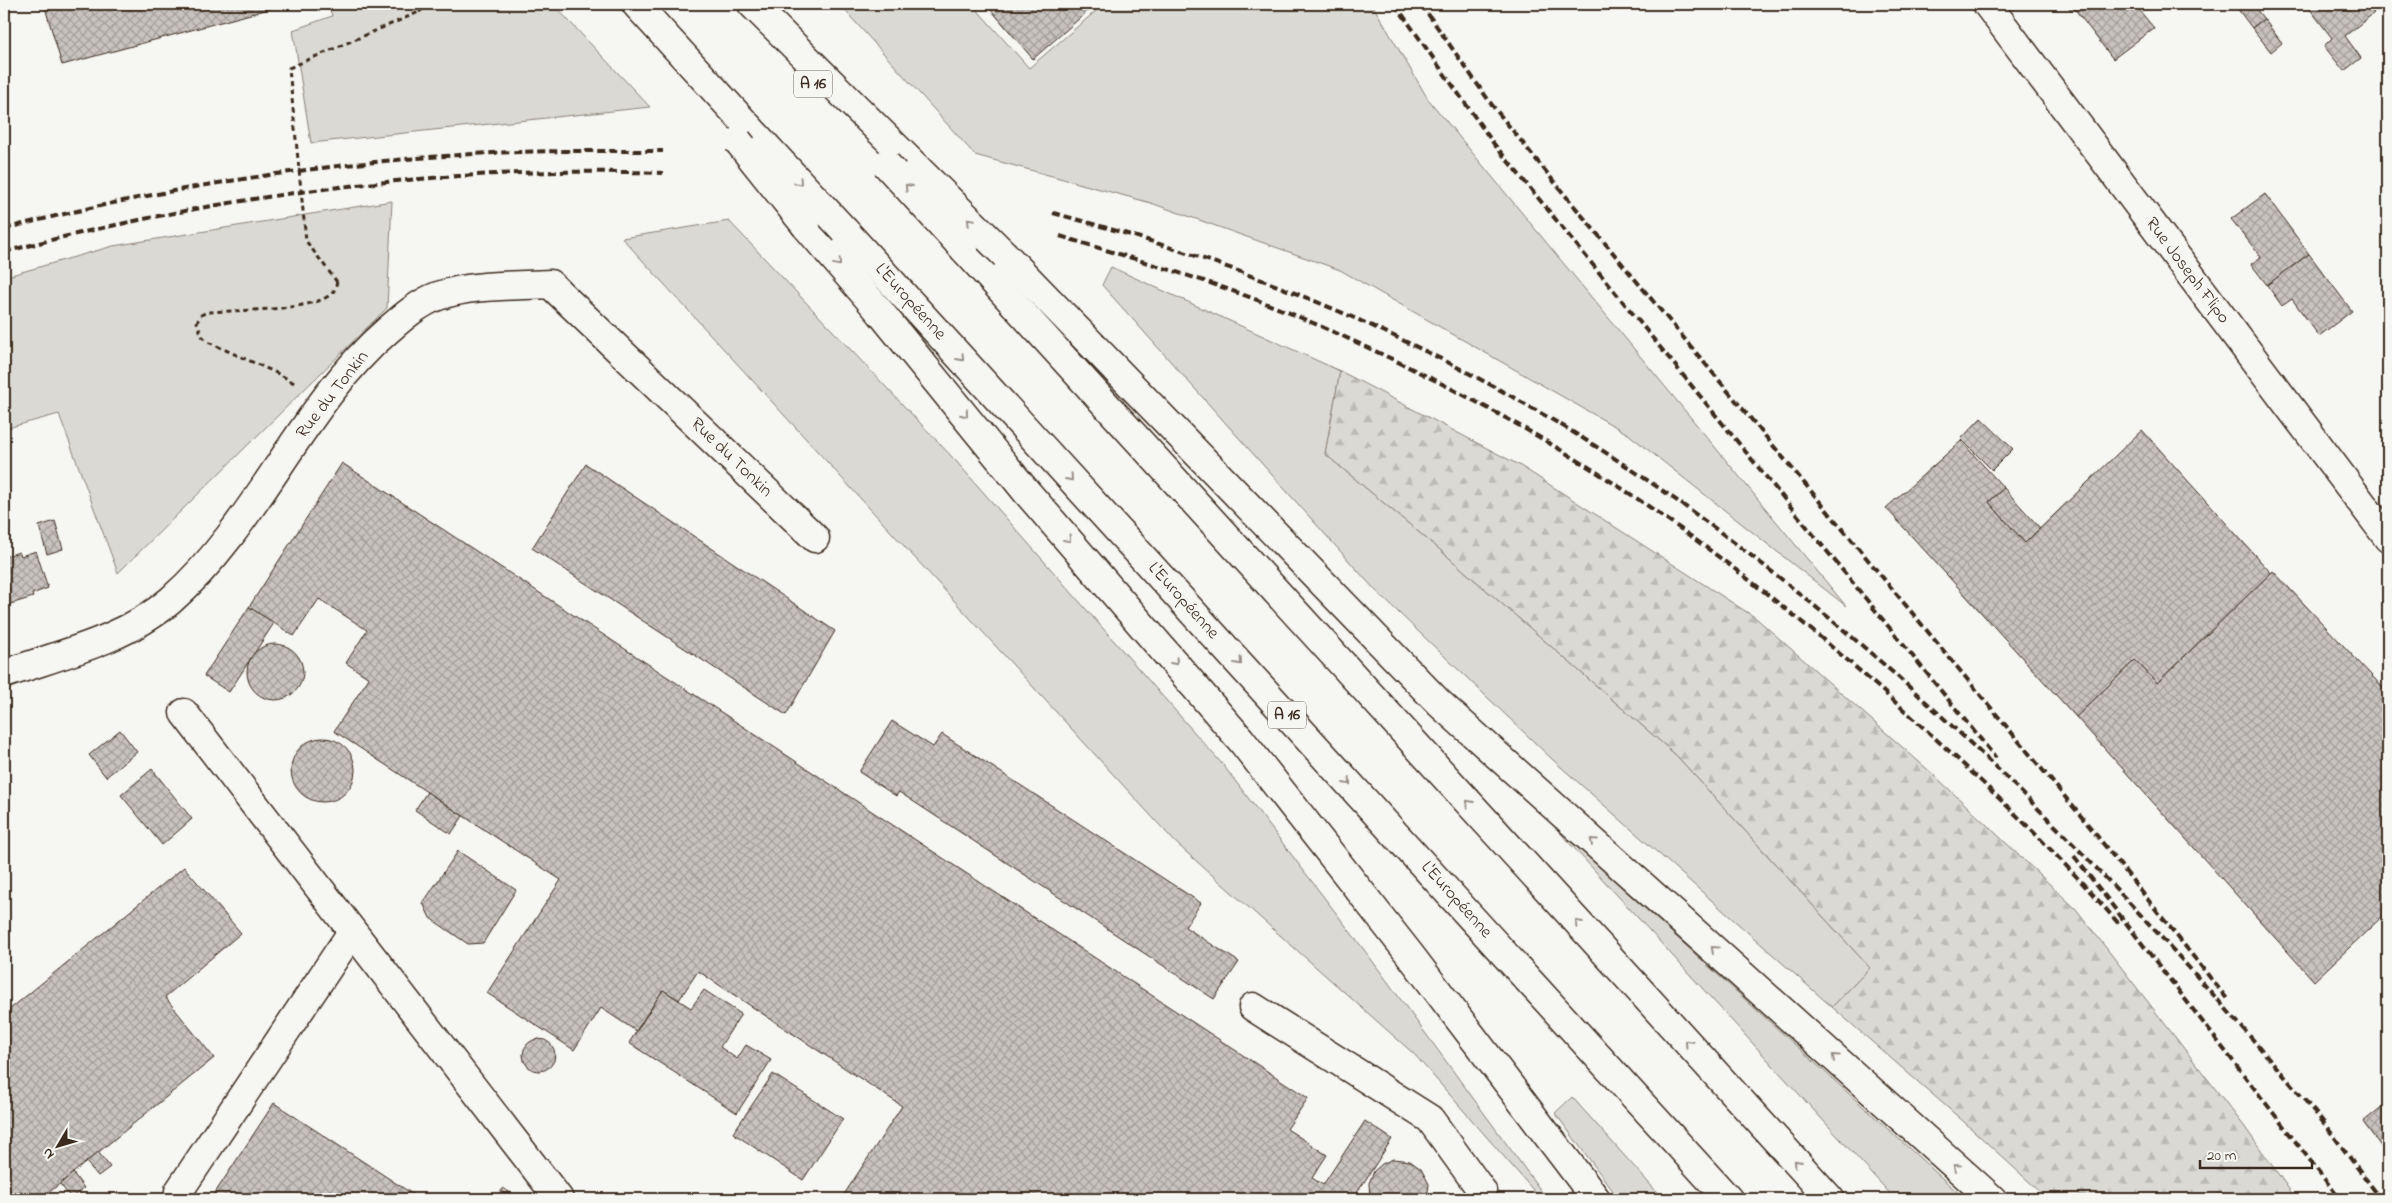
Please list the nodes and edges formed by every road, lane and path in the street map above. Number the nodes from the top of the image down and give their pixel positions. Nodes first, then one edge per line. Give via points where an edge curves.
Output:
1 (428, 4) edge
2 (627, 4) edge
3 (636, 4) edge
4 (740, 4) edge
5 (752, 4) edge
6 (1987, 4) edge
7 (320, 408) junction
8 (815, 538) dead end
9 (2388, 538) edge
10 (4, 674) edge
11 (184, 713) dead end
12 (352, 932) junction
13 (1253, 1006) dead end
14 (178, 1199) edge
15 (559, 1199) edge
16 (1477, 1199) edge
17 (1596, 1199) edge
18 (1728, 1199) edge
19 (1830, 1199) edge
20 (1992, 1199) edge

1 - 7 path, bridge via 419,12 289,68 306,241 337,282 334,292 306,306 208,312 197,322 208,342 281,375
2 -> 17 main road, bridge via 1025,490 1241,740
3 -> 18 main road, L'Européenne / A 16, bridge
19 -> 4 main road, A 16, bridge
20 -> 5 main road, bridge via 1439,703 1005,255
6 - 9 main road, Rue Joseph Flipo
7 - 8 main road, Rue du Tonkin via 367,349 420,304 456,292 550,284
7 - 10 main road, Rue du Tonkin via 224,542 171,600 118,634
11 - 12 main road
12 - 14 main road via 179,1191
12 - 15 main road
13 - 16 main road via 1430,1119 1482,1191

